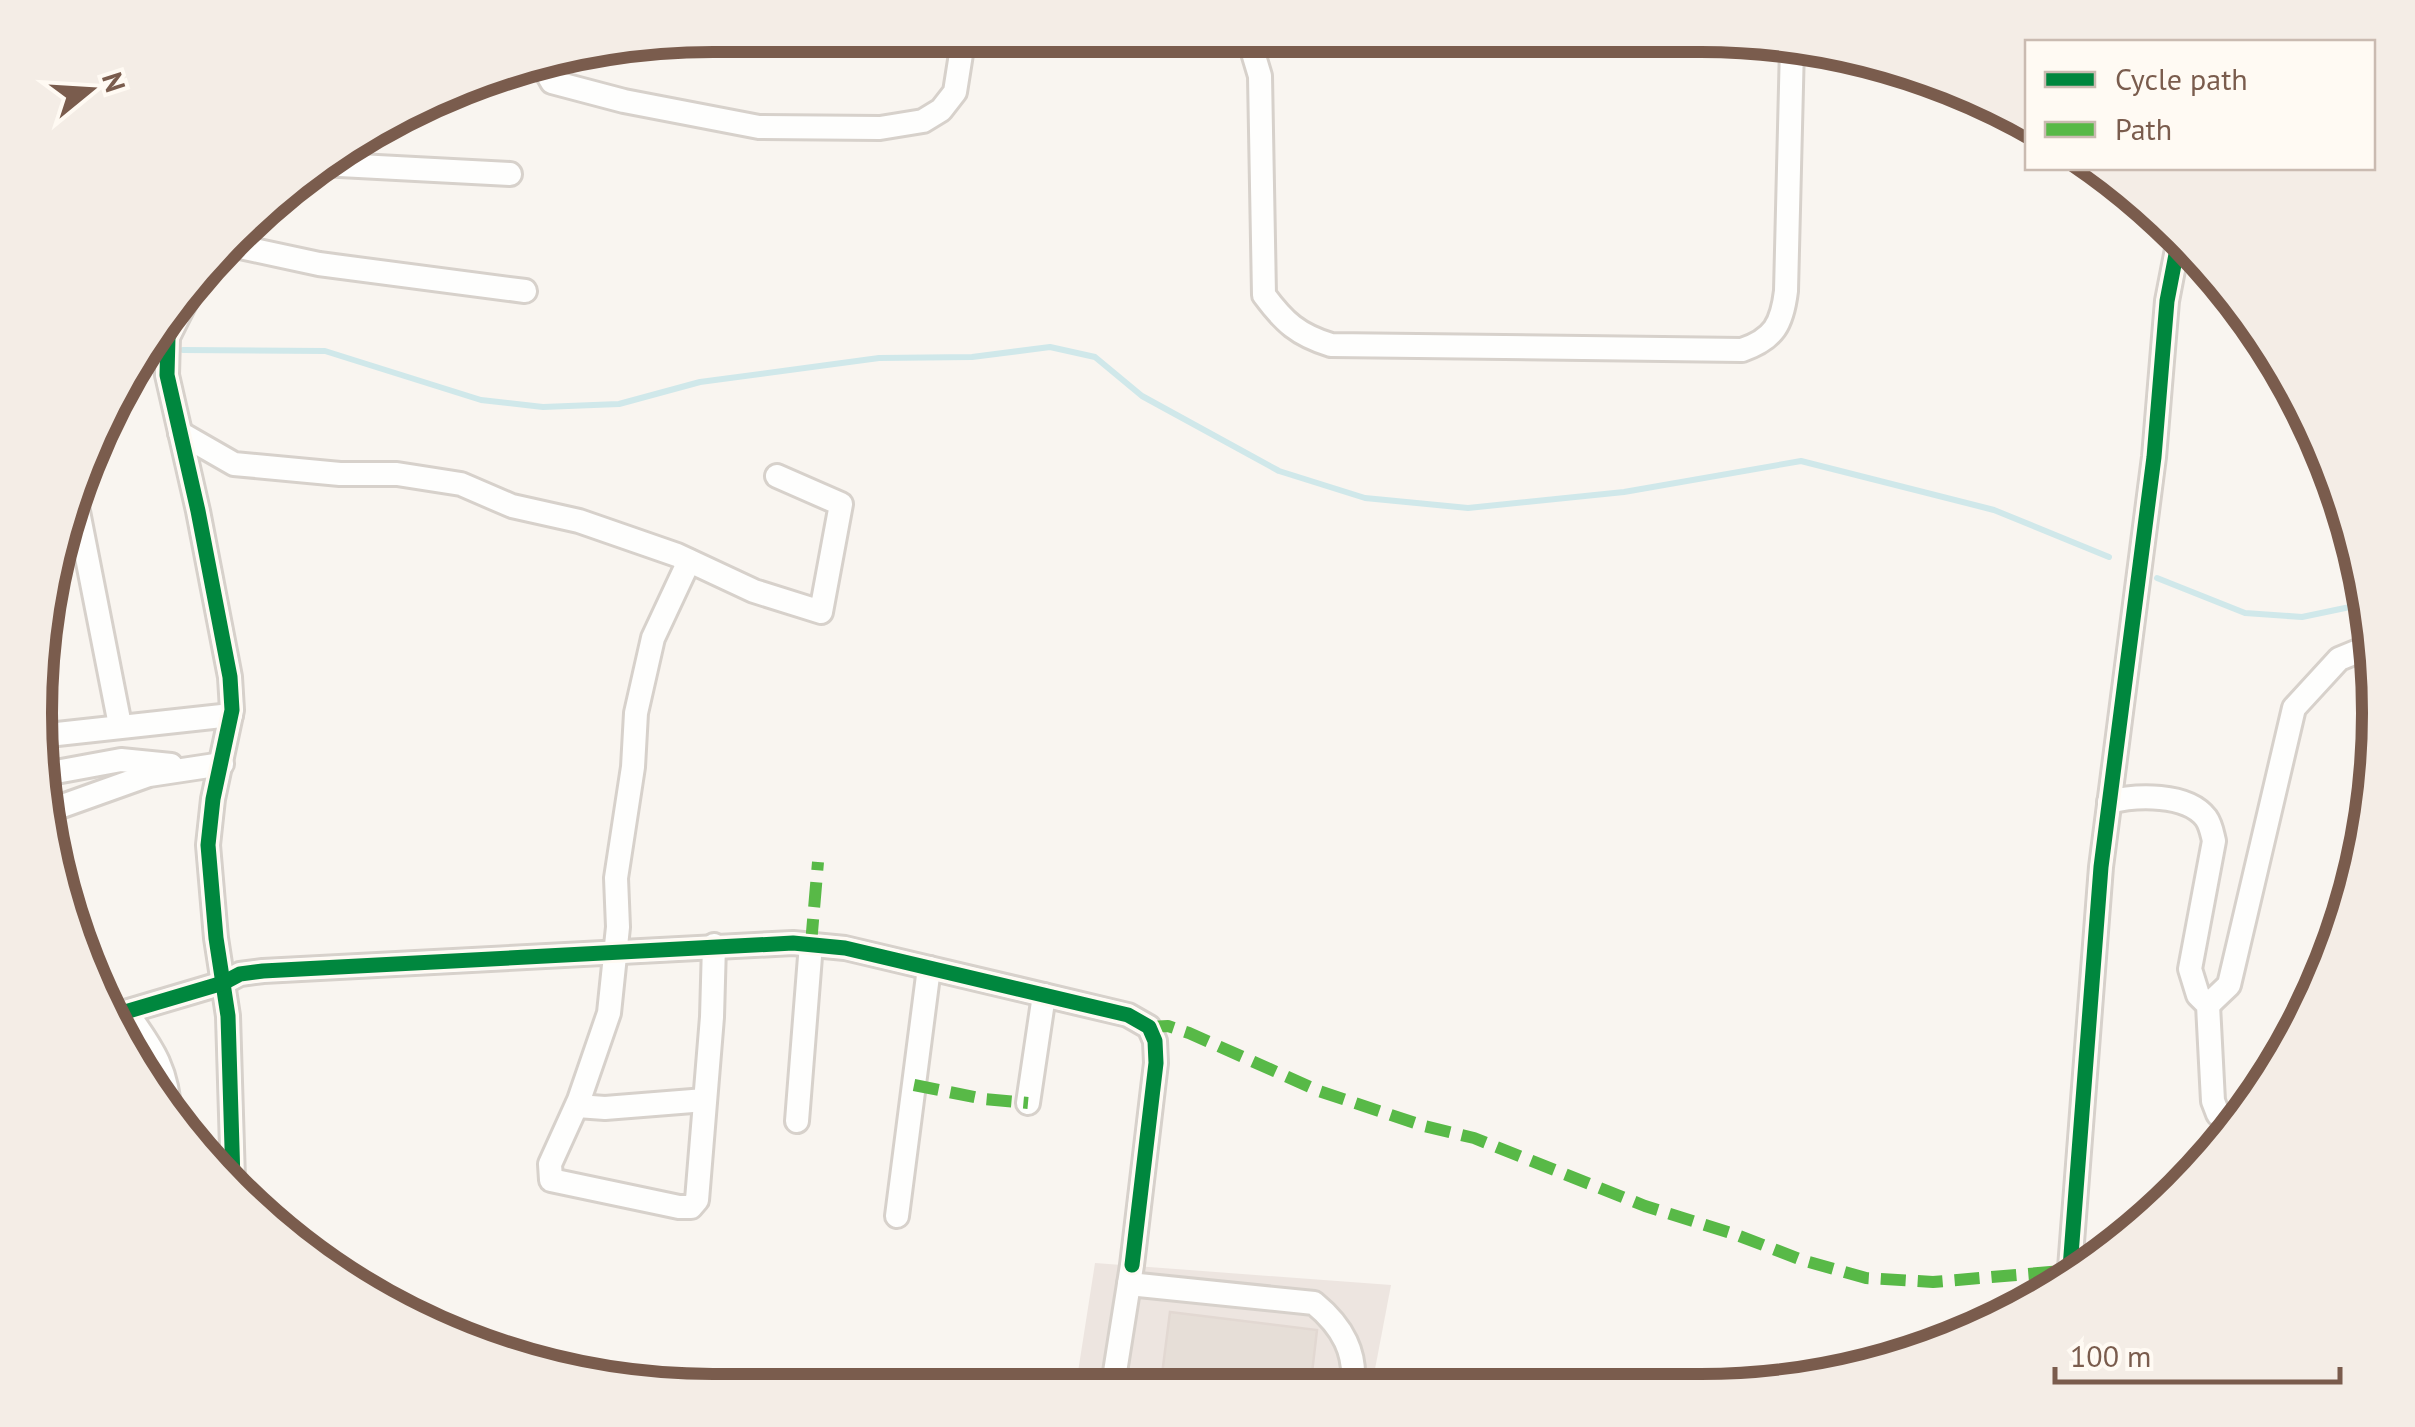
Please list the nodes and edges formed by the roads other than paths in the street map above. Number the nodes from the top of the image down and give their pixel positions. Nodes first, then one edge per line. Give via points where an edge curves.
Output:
1 (962, 52) edge
2 (1253, 52) edge
3 (1792, 59) edge
4 (547, 74) edge
5 (344, 165) edge
6 (510, 174) dead end
7 (244, 248) edge
8 (2176, 254) edge
9 (525, 291) dead end
10 (163, 347) edge
11 (180, 433) junction
12 (777, 476) dead end
13 (81, 524) edge
14 (689, 561) junction
15 (2359, 650) edge
16 (231, 714) junction
17 (120, 725) junction
18 (53, 734) edge
19 (222, 764) junction
20 (189, 769) junction
21 (55, 772) edge
22 (2109, 802) junction
23 (59, 807) edge
24 (812, 944) junction
25 (714, 946) junction
26 (616, 952) junction
27 (586, 953) junction
28 (929, 968) junction
29 (223, 983) junction
30 (614, 985) junction
31 (1044, 995) junction
32 (2208, 1005) junction
33 (125, 1013) edge
34 (705, 1100) junction
35 (1028, 1104) dead end
36 (577, 1106) junction
37 (2225, 1117) edge
38 (798, 1121) dead end
39 (233, 1166) edge
40 (897, 1216) dead end
41 (2070, 1262) edge
42 (1131, 1275) junction
43 (1115, 1374) edge
44 (1355, 1374) edge

1 - 4 street via 956,92 941,110 923,121 880,128 759,127 624,101 552,82
2 - 3 street via 1260,76 1264,295 1302,336 1331,345 1722,350 1762,343 1783,317
5 - 6 street
7 - 9 street
8 - 22 street
10 - 11 street
11 - 14 street via 234,464 461,484
11 - 16 street via 230,677
12 - 14 street via 842,504 821,612
13 - 17 street
14 - 26 street via 653,638 639,697 616,878
15 - 32 street via 2339,659 2294,708 2229,984
16 - 17 street
16 - 19 street
17 - 18 street
19 - 20 street
19 - 29 street via 208,844
20 - 21 street via 121,760
20 - 23 street via 149,775
22 - 32 street via 2156,798 2198,810 2210,822 2214,841 2190,969
22 - 41 street
24 - 25 street
24 - 28 street
24 - 38 street
25 - 26 street
25 - 34 street
26 - 27 street
26 - 30 street
27 - 29 street via 263,971
27 - 30 street
28 - 31 street
28 - 40 street
29 - 33 street
29 - 39 street
30 - 36 street
31 - 35 street
31 - 42 street via 1128,1015 1149,1026 1155,1041
32 - 37 street via 2213,1102
34 - 36 street
34 - 36 street via 691,1207 551,1180 550,1164
42 - 43 street
42 - 44 street via 1314,1303 1337,1322

